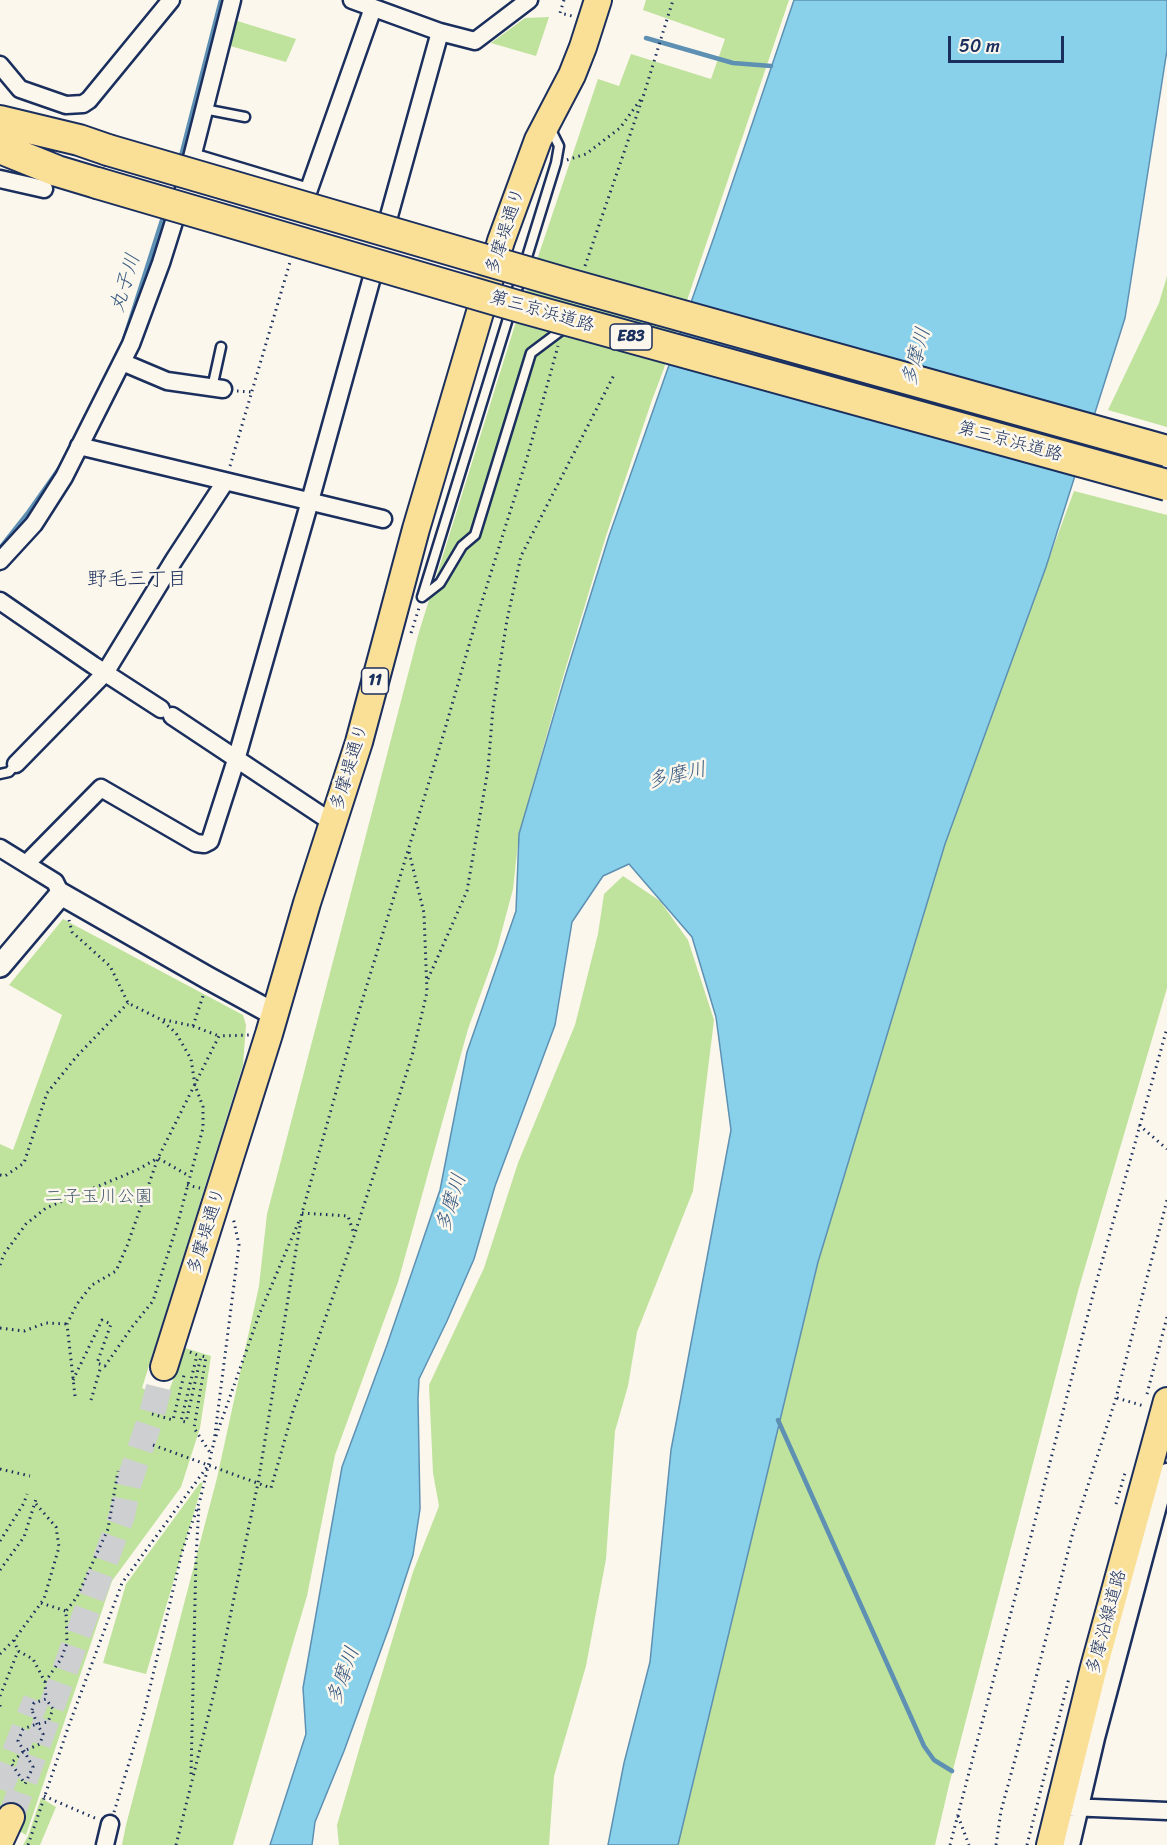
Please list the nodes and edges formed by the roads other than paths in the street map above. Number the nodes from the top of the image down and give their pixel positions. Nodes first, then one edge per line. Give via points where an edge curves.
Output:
1 (171, 0) edge
2 (231, 0) edge
3 (354, 0) edge
4 (529, 0) edge
5 (598, 0) edge
6 (373, 8) junction
7 (440, 32) junction
8 (0, 65) edge
9 (0, 100) edge
10 (204, 109) junction
11 (244, 117) dead end
12 (0, 122) edge
13 (548, 123) junction
14 (79, 140) junction
15 (0, 148) edge
16 (192, 157) junction
17 (0, 161) edge
18 (0, 180) edge
19 (51, 180) junction
20 (183, 193) junction
21 (380, 248) junction
22 (474, 277) dead end
23 (563, 329) road end
24 (221, 347) dead end
25 (122, 362) junction
26 (218, 388) joint
27 (79, 446) junction
28 (1167, 452) edge
29 (225, 482) junction
30 (1167, 485) edge
31 (310, 501) junction
32 (383, 519) dead end
33 (0, 561) edge
34 (0, 601) edge
35 (105, 673) junction
36 (236, 760) junction
37 (16, 764) joint
38 (0, 774) edge
39 (333, 823) junction
40 (0, 849) edge
41 (26, 864) junction
42 (61, 894) junction
43 (0, 966) edge
44 (271, 1024) junction
45 (174, 1371) tunnel mouth
46 (1155, 1403) edge
47 (1167, 1472) edge
48 (1069, 1807) junction
49 (1167, 1811) edge
50 (10, 1817) tunnel mouth
51 (110, 1824) road end
52 (0, 1841) edge
53 (105, 1845) edge
54 (1050, 1845) edge
55 (1071, 1845) edge

1 - 8 street via 83,104 66,105 21,89
2 - 10 street
3 - 6 street
4 - 7 street via 475,41
5 - 13 main road, 多摩堤通り / 11 via 584,47
6 - 7 street
6 - 16 street via 308,192
7 - 21 street
9 - 14 highway, E83
10 - 11 lane
10 - 16 street
12 - 14 highway, E83
13 - 23 lane via 559,146 556,163 422,597 440,584 462,546 475,535 531,353
13 - 39 main road, 多摩堤通り / 11 via 529,164 495,261
14 - 28 highway, 第三京浜道路 / E83, bridge via 580,288
15 - 19 highway, E83
16 - 20 street
17 - 19 highway, E83
18 - 19 street
19 - 30 highway, 第三京浜道路 / E83, bridge via 97,183 524,308
20 - 21 street
20 - 25 street via 161,263
21 - 22 street
21 - 31 street
24 - 26 lane
25 - 26 street via 167,381
25 - 27 street
27 - 29 street
27 - 33 street via 34,524
29 - 31 street
29 - 35 street
31 - 32 street
31 - 36 street
34 - 35 street
35 - 36 street
35 - 37 street
36 - 39 street
36 - 41 street via 210,841 204,844 101,788
37 - 38 lane via 9,772
39 - 44 main road, 多摩堤通り / 11
40 - 41 street
41 - 42 street via 55,882
42 - 43 street
42 - 44 street via 208,978
44 - 45 main road, 多摩堤通り / 11
46 - 48 main road, 多摩沿線道路 via 1093,1671
47 - 48 street via 1096,1738
48 - 49 street
48 - 54 main road, 多摩沿線道路
48 - 55 street
50 - 52 main road
51 - 53 street

